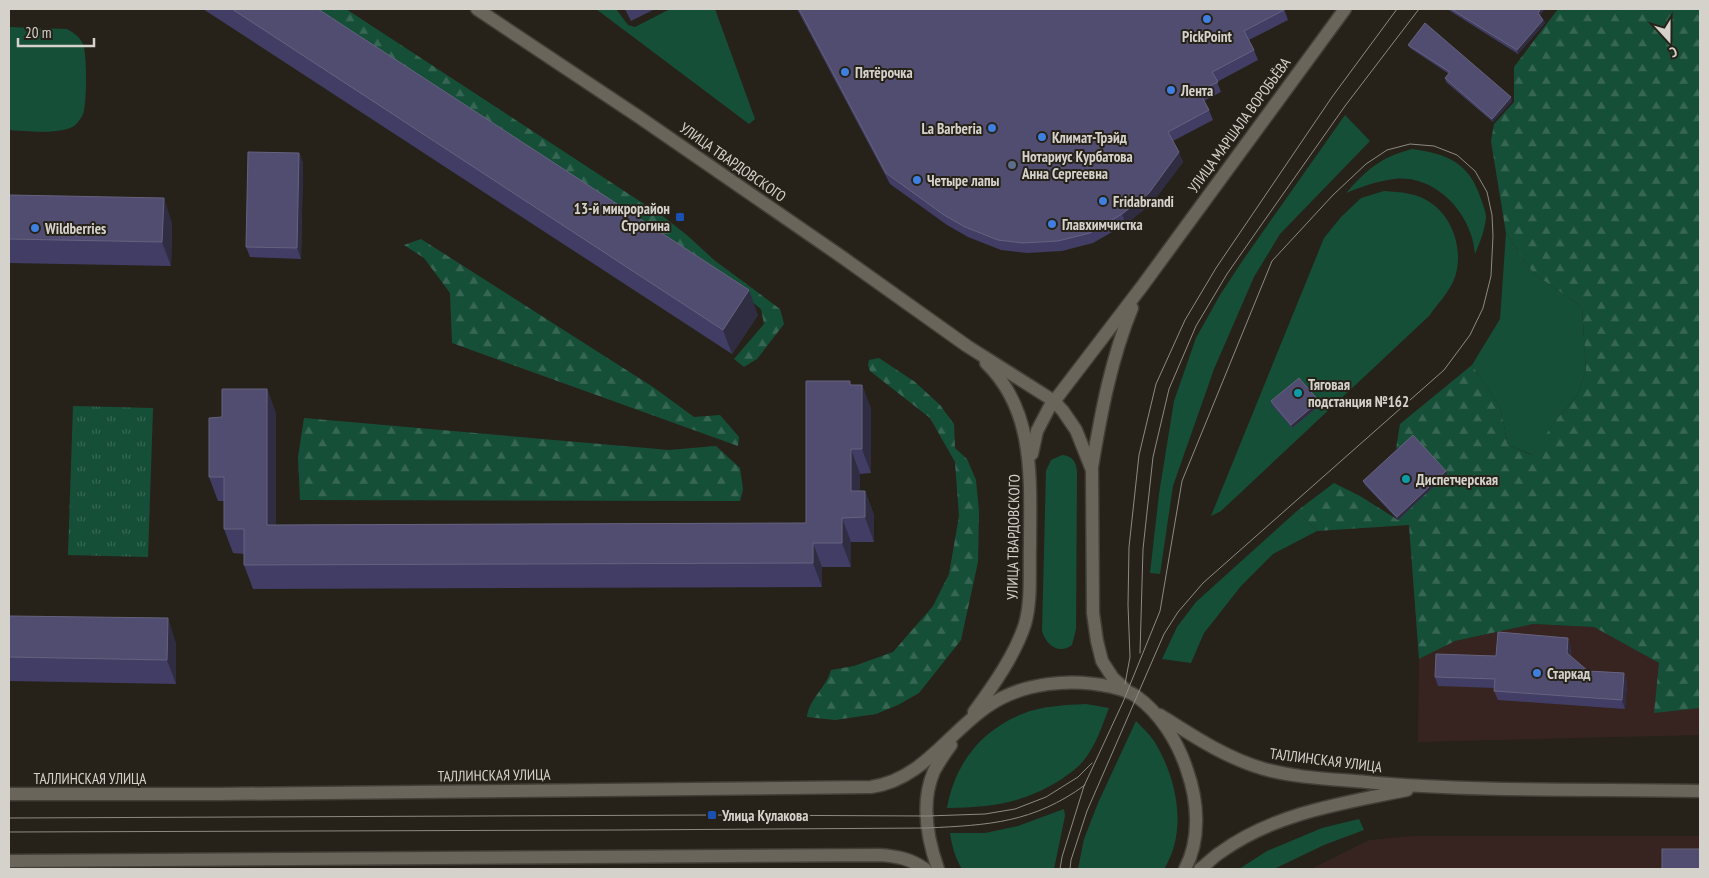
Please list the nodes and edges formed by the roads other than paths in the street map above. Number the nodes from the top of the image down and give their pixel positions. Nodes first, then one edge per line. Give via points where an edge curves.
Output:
1 (477, 9) edge
2 (1345, 9) edge
3 (1143, 285) junction
4 (967, 346) junction
5 (1054, 401) junction
6 (1092, 470) junction
7 (1030, 472) junction
8 (1127, 690) junction
9 (1151, 710) junction
10 (961, 729) junction
11 (1420, 787) junction
12 (1700, 790) edge
13 (9, 794) edge
14 (9, 861) edge
15 (926, 869) edge
16 (938, 869) edge
17 (1185, 869) edge
18 (1200, 869) edge

1 - 4 main road, УЛИЦА ТВАРДОВСКОГО via 639,117
2 - 3 main road, УЛИЦА МАРШАЛА ВОРОБЬЁВА
3 - 5 main road, УЛИЦА МАРШАЛА ВОРОБЬЁВА
3 - 6 main road, УЛИЦА МАРШАЛА ВОРОБЬЁВА via 1114,355
4 - 5 main road, УЛИЦА ТВАРДОВСКОГО
4 - 7 main road, УЛИЦА ТВАРДОВСКОГО via 994,372 1012,397 1028,447
5 - 6 main road, УЛИЦА ТВАРДОВСКОГО via 1076,430
5 - 7 main road, УЛИЦА МАРШАЛА ВОРОБЬЁВА via 1034,439
6 - 8 main road, УЛИЦА ТВАРДОВСКОГО via 1093,613 1097,641 1102,661 1113,678
7 - 10 main road, УЛИЦА ТВАРДОВСКОГО via 1029,596 1025,624 1005,665
8 - 9 main road, ТАЛЛИНСКАЯ УЛИЦА
8 - 10 main road, ТАЛЛИНСКАЯ УЛИЦА via 1070,682 1042,685 1014,693 988,706
9 - 11 main road, ТАЛЛИНСКАЯ УЛИЦА via 1223,753 1264,769
9 - 17 main road, ТАЛЛИНСКАЯ УЛИЦА via 1171,734 1184,759 1192,790 1196,831 1191,858
10 - 13 main road, ТАЛЛИНСКАЯ УЛИЦА via 909,774 871,787
10 - 16 main road, ТАЛЛИНСКАЯ УЛИЦА via 935,770 926,801 929,842
11 - 12 main road, ТАЛЛИНСКАЯ УЛИЦА
11 - 18 main road, ТАЛЛИНСКАЯ УЛИЦА via 1324,807 1282,820 1238,841
14 - 15 main road via 879,855 902,858

